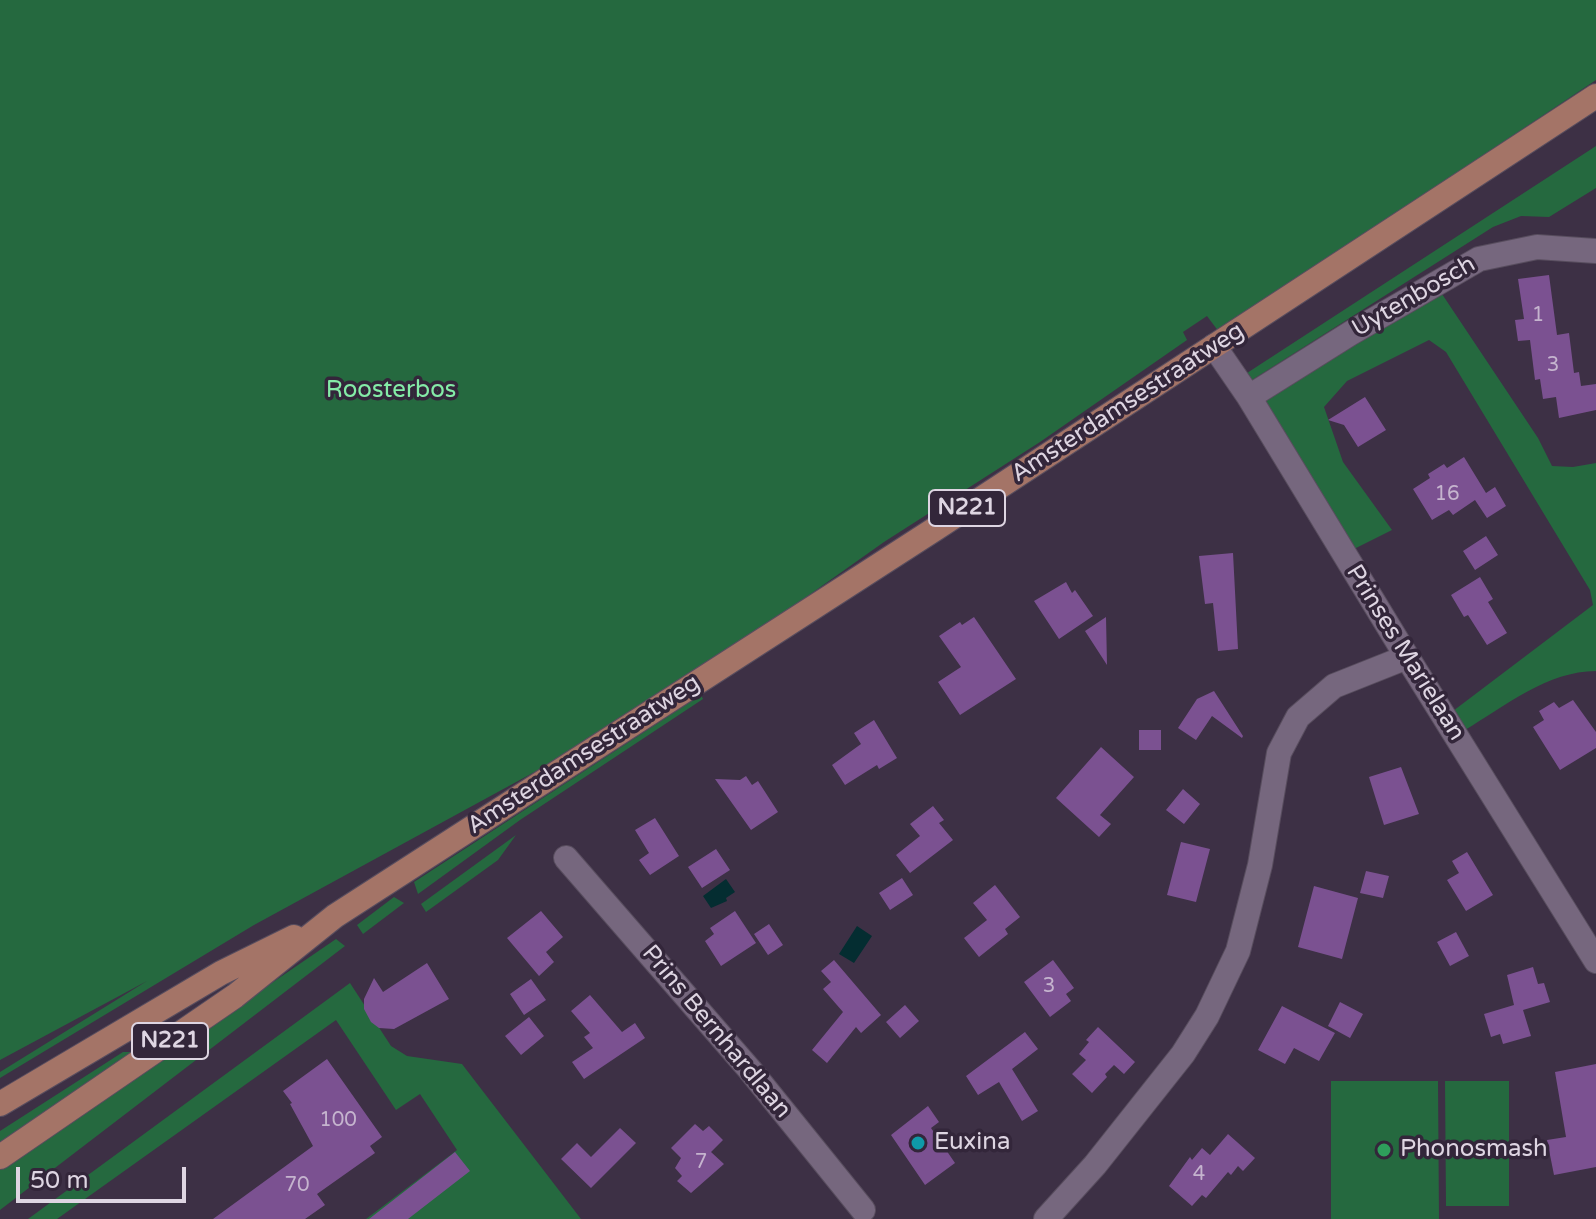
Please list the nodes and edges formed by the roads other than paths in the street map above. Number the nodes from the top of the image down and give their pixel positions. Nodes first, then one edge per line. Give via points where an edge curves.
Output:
1 (1596, 96) edge
2 (1596, 251) edge
3 (1214, 346) junction
4 (1249, 397) junction
5 (1407, 657) junction
6 (566, 858) dead end
7 (335, 916) junction
8 (1596, 961) edge
9 (0, 1104) edge
10 (0, 1157) edge
11 (859, 1216) edge
12 (1046, 1219) edge

1 - 3 main road, Amsterdamsestraatweg / N221
2 - 4 street, Uytenbosch via 1537,247 1479,259
3 - 4 street, Prinses Marielaan
3 - 7 main road, Amsterdamsestraatweg / N221
4 - 5 street, Prinses Marielaan
5 - 8 street, Prinses Marielaan
5 - 12 street via 1334,686 1298,717 1279,753 1260,865 1238,951 1207,1016 1183,1054
6 - 11 street, Prins Bernhardlaan via 750,1070
7 - 9 main road, Amsterdamsestraatweg / N221 via 221,973
7 - 10 main road, Amsterdamsestraatweg / N221 via 235,996

